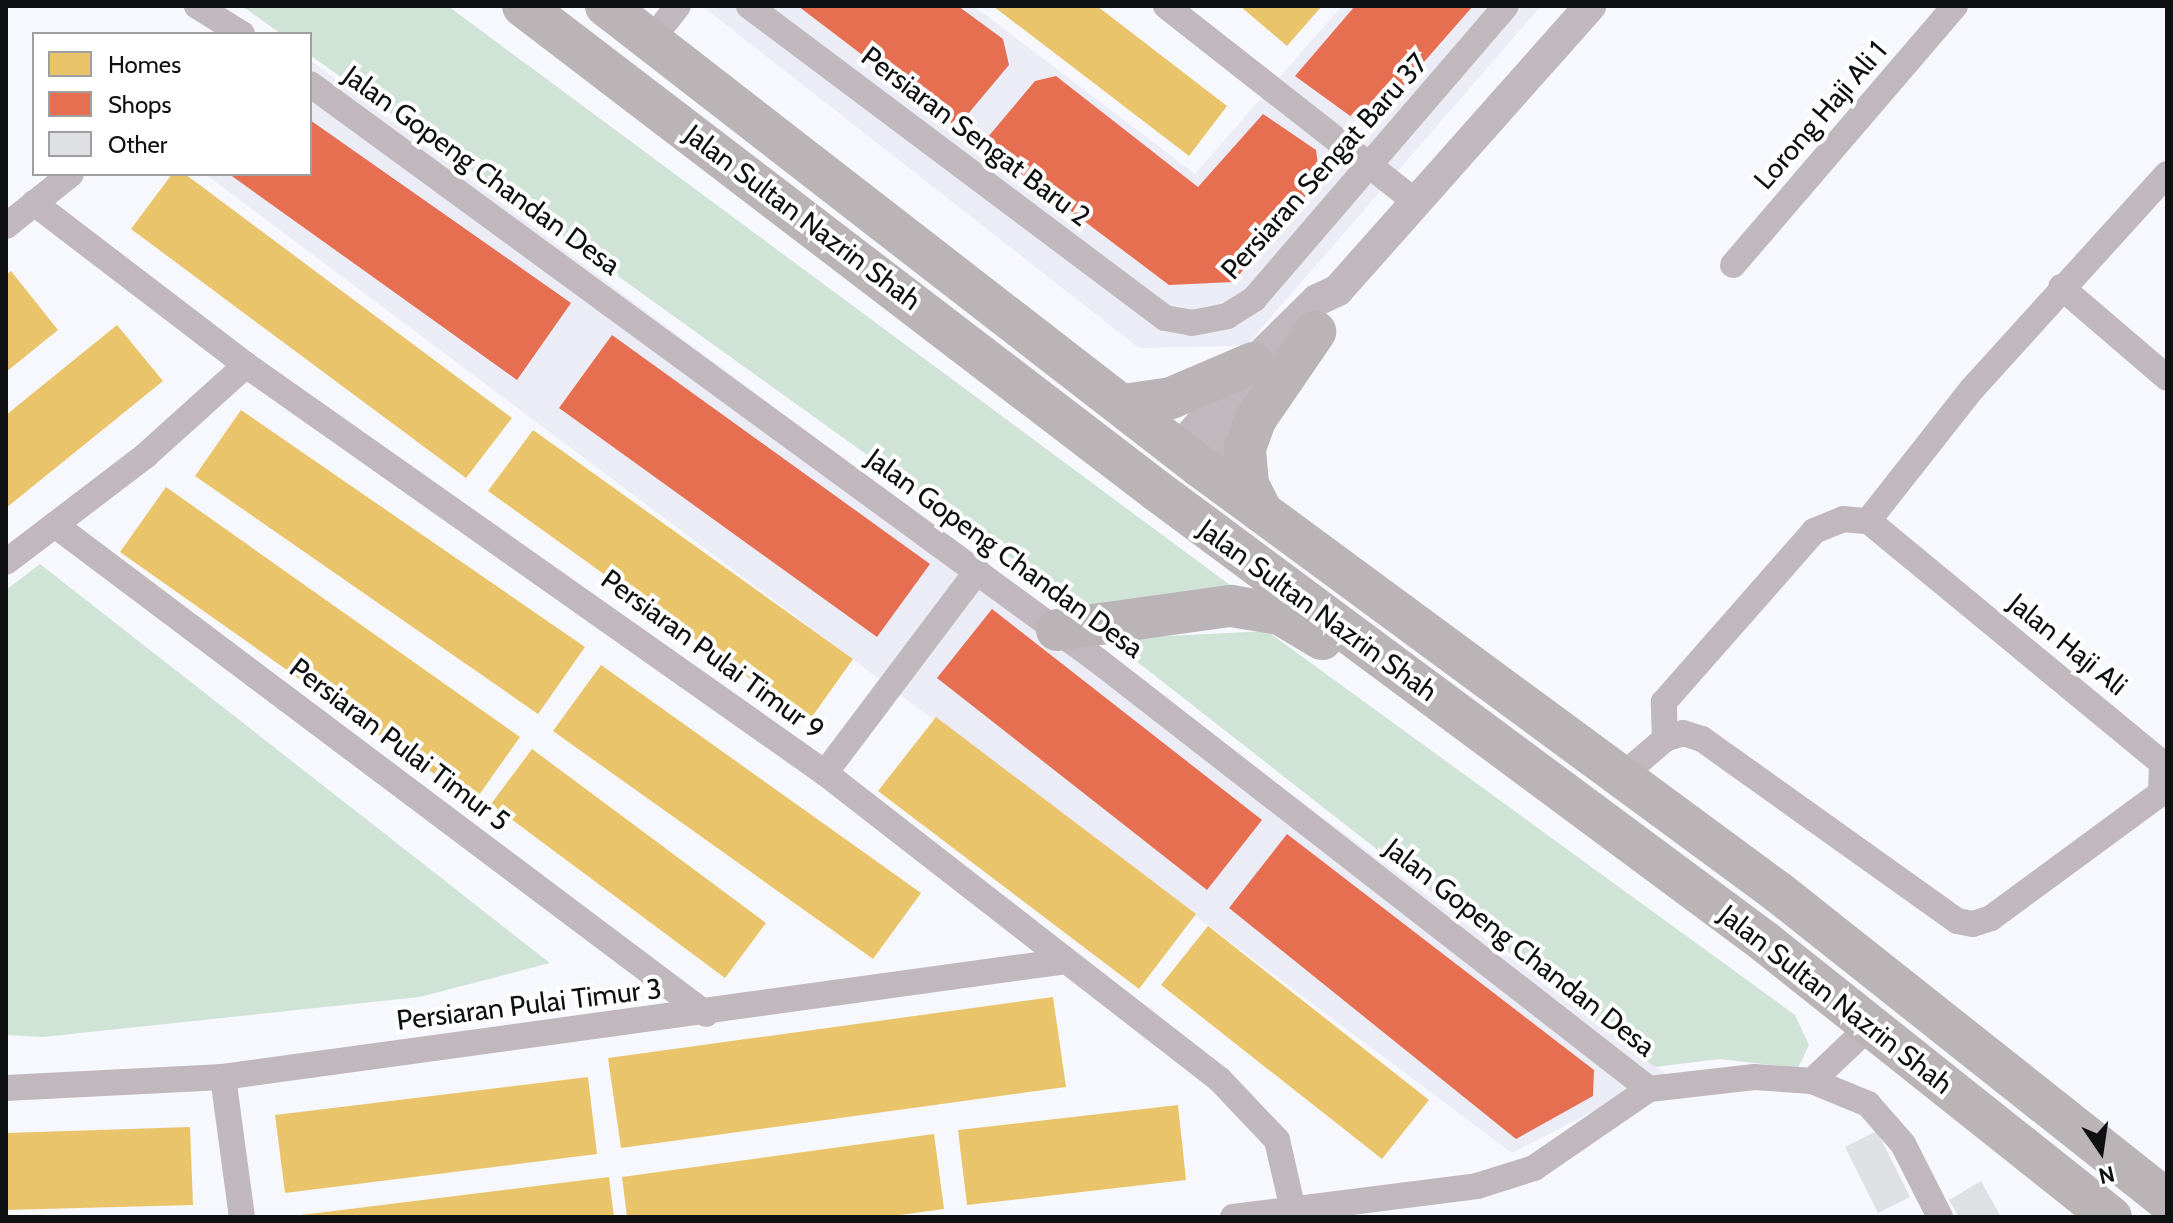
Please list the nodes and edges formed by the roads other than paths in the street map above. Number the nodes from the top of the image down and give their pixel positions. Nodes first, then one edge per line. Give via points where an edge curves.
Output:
1 (197, 6) edge
2 (523, 6) edge
3 (606, 6) edge
4 (678, 6) edge
5 (749, 6) edge
6 (1506, 6) edge
7 (1590, 6) edge
8 (1955, 6) edge
9 (1173, 8) edge
10 (239, 32) edge
11 (652, 39) junction
12 (312, 85) edge
13 (1371, 168) junction
14 (2167, 174) edge
15 (68, 176) edge
16 (1415, 201) junction
17 (34, 203) junction
18 (6, 226) edge
19 (853, 253) junction
20 (1733, 265) dead end
21 (2061, 287) junction
22 (1338, 290) junction
23 (1165, 318) joint
24 (1315, 332) junction
25 (1253, 363) junction
26 (246, 365) junction
27 (2167, 378) edge
28 (1123, 405) junction
29 (1184, 461) junction
30 (1262, 512) junction
31 (1868, 521) junction
32 (55, 525) junction
33 (6, 562) edge
34 (977, 571) junction
35 (1057, 630) junction
36 (1404, 673) junction
37 (1665, 739) junction
38 (825, 773) junction
39 (1622, 776) junction
40 (1778, 892) junction
41 (1059, 962) junction
42 (706, 1014) junction
43 (1871, 1025) junction
44 (223, 1077) junction
45 (1812, 1081) junction
46 (6, 1088) edge
47 (1649, 1089) junction
48 (2021, 1089) junction
49 (2167, 1200) edge
50 (1293, 1210) junction
51 (242, 1217) edge
52 (1233, 1217) edge
53 (1940, 1217) edge
54 (2111, 1217) edge

1 - 10 street
2 - 19 highway, Jalan Sultan Nazrin Shah
3 - 11 highway, Jalan Sultan Nazrin Shah
4 - 11 street
5 - 23 street, Persiaran Sengat Baru 2
6 - 13 street, Persiaran Sengat Baru 37
7 - 16 street
8 - 20 street, Lorong Haji Ali 1
9 - 13 street
11 - 28 highway, Jalan Sultan Nazrin Shah
12 - 34 street, Jalan Gopeng Chandan Desa
13 - 16 street
13 - 23 street, Persiaran Sengat Baru 37 via 1254,299 1227,316
14 - 21 street
15 - 17 street
16 - 22 street
17 - 18 street
17 - 26 street, Persiaran Pulai Timur 9
19 - 29 highway via 938,301
19 - 36 highway, Jalan Sultan Nazrin Shah
21 - 27 street
21 - 31 street
22 - 24 street via 1332,314
22 - 25 street via 1317,300
24 - 29 street
24 - 30 highway via 1255,420 1245,448 1248,484
25 - 28 highway via 1171,398
25 - 29 street
26 - 32 street
26 - 38 street, Persiaran Pulai Timur 9
28 - 29 highway, Jalan Sultan Nazrin Shah
29 - 30 highway, Jalan Sultan Nazrin Shah
29 - 36 highway via 1210,505 1348,609
30 - 39 highway, Jalan Sultan Nazrin Shah
31 - 37 street via 1843,519 1814,531 1664,702
31 - 37 street, Jalan Haji Ali via 2162,763 2161,793 1991,918 1973,924 1957,921 1702,739 1683,733
32 - 33 street
32 - 42 street, Persiaran Pulai Timur 5
34 - 35 street, Jalan Gopeng Chandan Desa
34 - 38 street
35 - 36 highway via 1202,608 1255,608
35 - 47 street, Jalan Gopeng Chandan Desa
36 - 43 highway, Jalan Sultan Nazrin Shah
37 - 39 street
38 - 41 street, Persiaran Pulai Timur 9
39 - 40 highway, Jalan Sultan Nazrin Shah
40 - 43 highway via 1791,916 1864,980
40 - 48 highway, Jalan Sultan Nazrin Shah
41 - 42 street, Persiaran Pulai Timur 3
41 - 50 street, Persiaran Pulai Timur 9 via 1256,1115 1277,1140
42 - 44 street, Persiaran Pulai Timur 3
43 - 45 street
43 - 48 highway via 1943,1045 1989,1081
43 - 54 highway, Jalan Sultan Nazrin Shah
44 - 46 street, Persiaran Pulai Timur 3
44 - 51 street
45 - 47 street via 1700,1079
45 - 53 street via 1868,1104 1890,1124
47 - 50 street via 1563,1152 1504,1179
48 - 49 highway, Jalan Sultan Nazrin Shah
50 - 52 street

